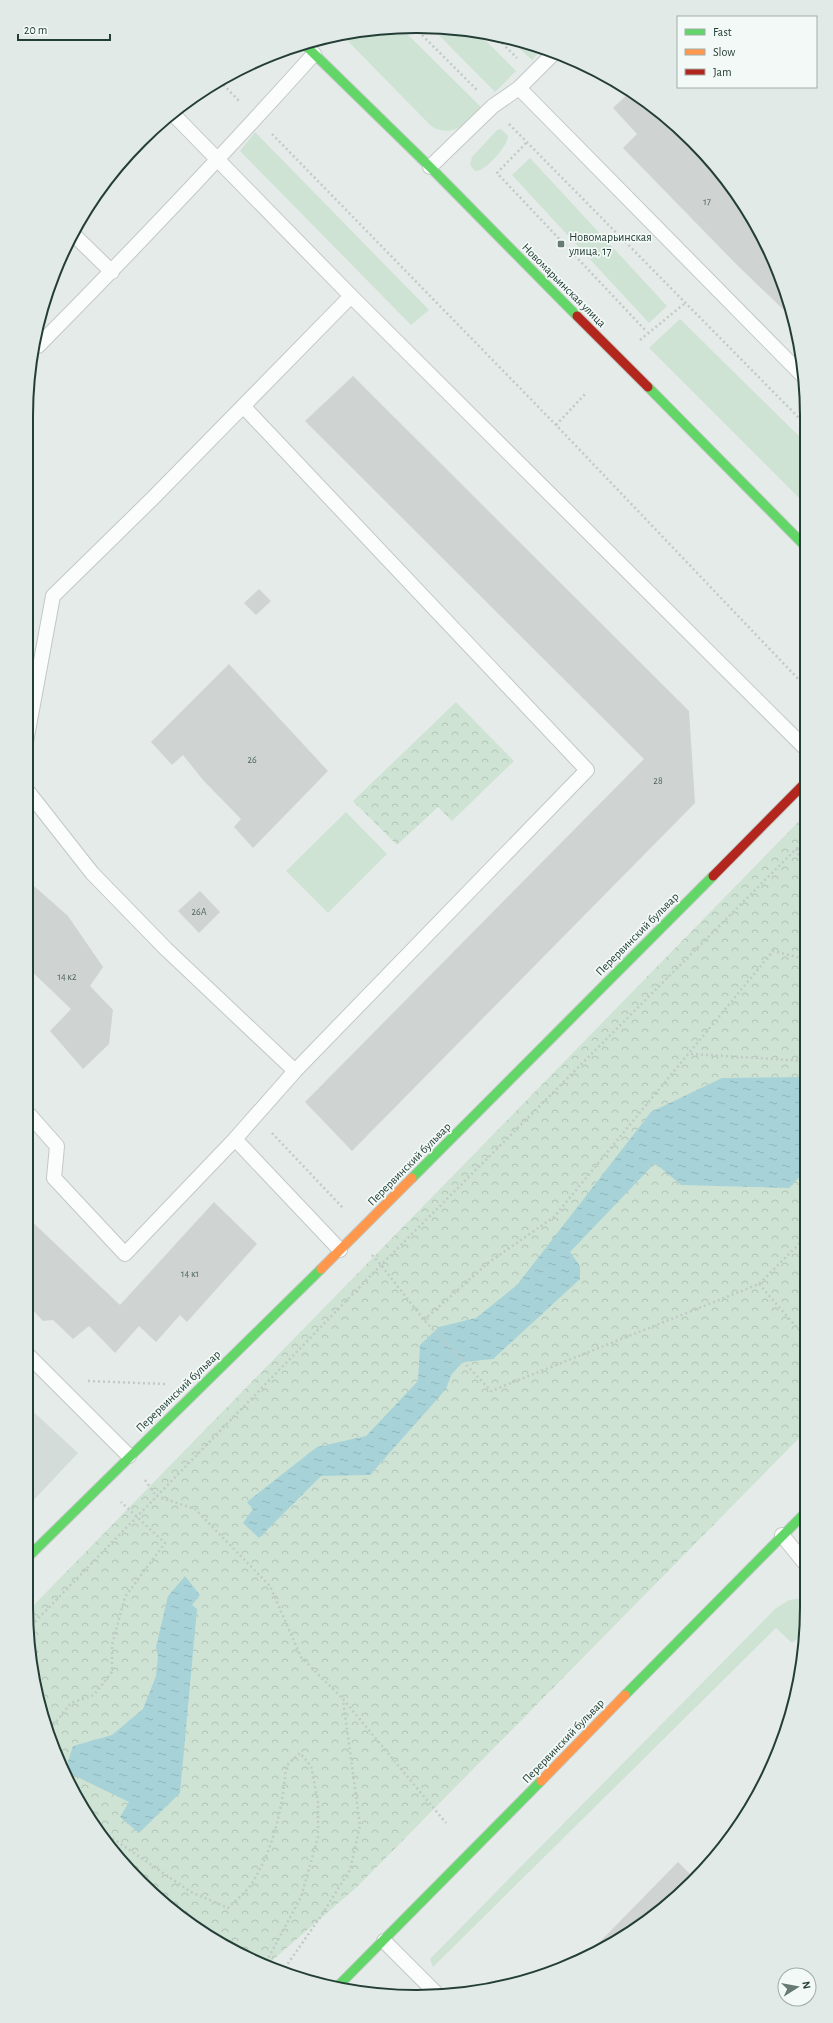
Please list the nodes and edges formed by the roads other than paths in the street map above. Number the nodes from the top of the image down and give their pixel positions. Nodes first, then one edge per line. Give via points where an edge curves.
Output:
1 (308, 48) edge
2 (314, 54) junction
3 (550, 57) edge
4 (519, 88) junction
5 (176, 117) edge
6 (218, 159) junction
7 (430, 167) junction
8 (77, 238) edge
9 (112, 272) junction
10 (351, 296) junction
11 (40, 344) edge
12 (797, 370) edge
13 (243, 406) junction
14 (800, 541) edge
15 (33, 704) edge
16 (800, 743) edge
17 (800, 788) edge
18 (33, 798) edge
19 (295, 1071) junction
20 (33, 1119) edge
21 (235, 1139) junction
22 (340, 1250) junction
23 (33, 1360) edge
24 (129, 1456) junction
25 (800, 1518) edge
26 (782, 1535) junction
27 (33, 1552) edge
28 (800, 1557) edge
29 (384, 1941) junction
30 (341, 1983) edge
31 (432, 1989) edge

1 - 2 street, Новомарьинская улица
2 - 6 lane
2 - 7 street, Новомарьинская улица
3 - 4 lane
4 - 7 lane via 492,106
4 - 12 lane
5 - 6 lane
6 - 9 lane
6 - 10 lane
7 - 14 street, Новомарьинская улица
8 - 9 lane
9 - 11 lane
10 - 13 lane
10 - 16 lane
13 - 15 lane via 53,596
13 - 19 lane via 587,770
17 - 22 street, Перервинский бульвар
18 - 19 lane via 92,874 166,949
19 - 21 lane
20 - 21 lane via 57,1146 54,1178 125,1254
21 - 22 lane
22 - 24 street, Перервинский бульвар
23 - 24 lane
24 - 27 street, Перервинский бульвар
25 - 26 street, Перервинский бульвар
26 - 28 lane
26 - 29 street, Перервинский бульвар
29 - 30 street, Перервинский бульвар
29 - 31 lane

